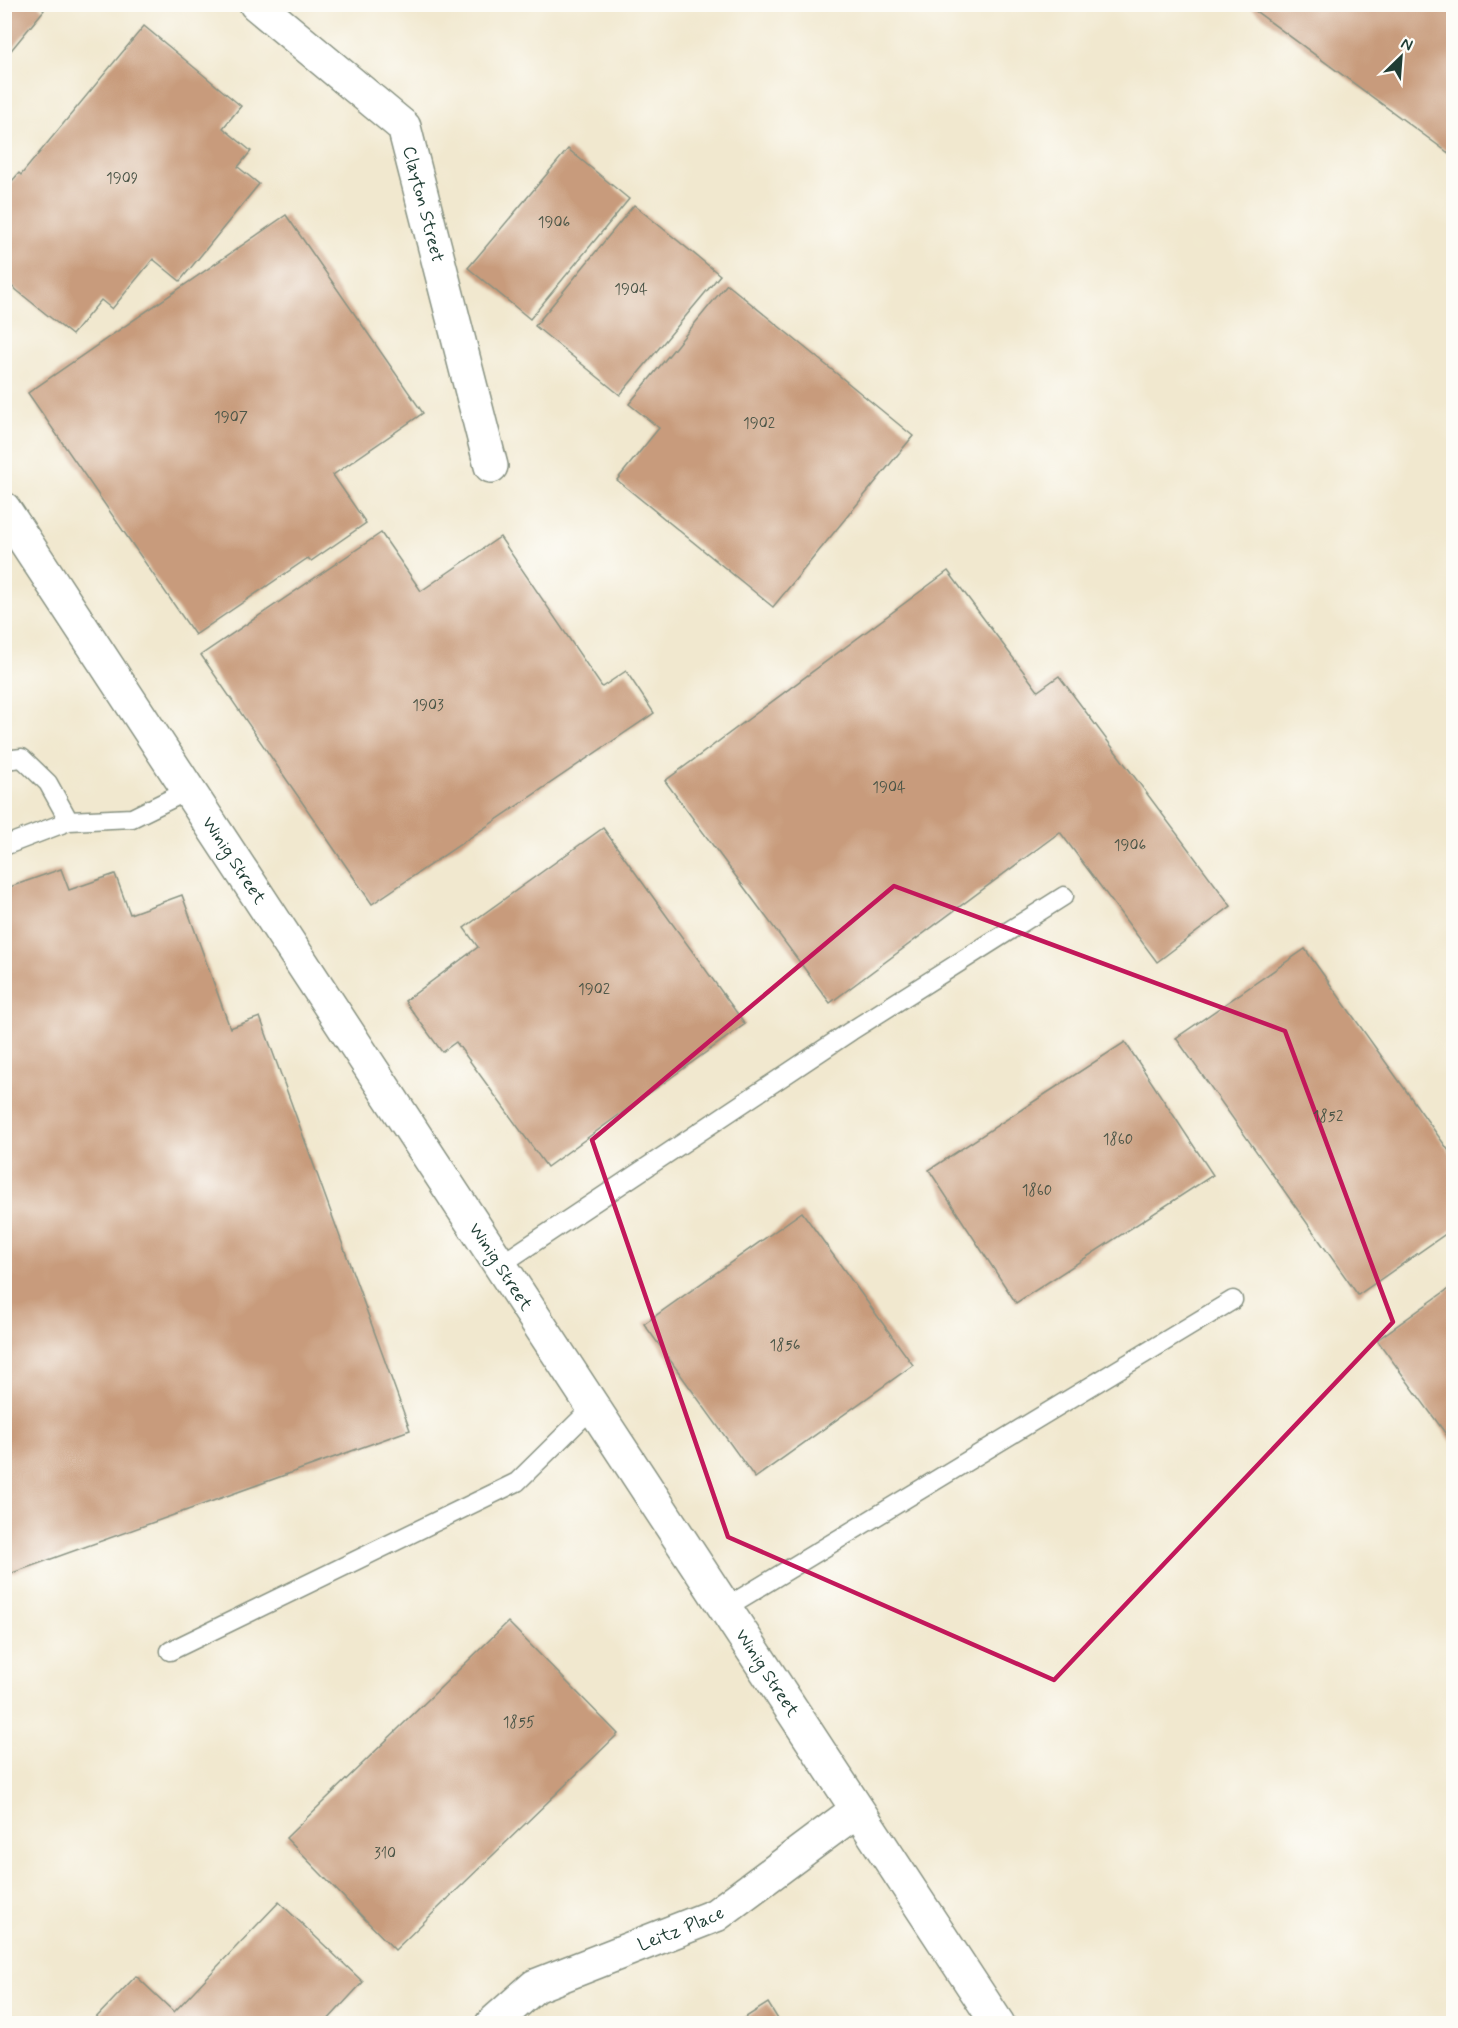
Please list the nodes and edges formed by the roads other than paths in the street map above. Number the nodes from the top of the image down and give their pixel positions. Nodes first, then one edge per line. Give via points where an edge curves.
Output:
1 (256, 4) edge
2 (491, 466) dead end
3 (4, 508) edge
4 (4, 760) edge
5 (189, 790) junction
6 (69, 821) junction
7 (4, 846) edge
8 (1064, 896) dead end
9 (500, 1265) junction
10 (1233, 1300) dead end
11 (593, 1407) junction
12 (725, 1608) junction
13 (170, 1651) dead end
14 (857, 1810) junction
15 (987, 2017) edge
16 (492, 2024) edge

1 - 2 street, Clayton Street via 404,128
3 - 5 street, Winig Street
4 - 6 lane via 22,758 48,783
5 - 6 lane via 132,818
5 - 9 street, Winig Street
6 - 7 lane
8 - 9 lane via 851,1031
9 - 11 street, Winig Street
10 - 12 lane
11 - 12 street, Winig Street
11 - 13 lane via 517,1482
12 - 14 street, Winig Street
14 - 15 street, Winig Street
14 - 16 street, Leitz Place via 716,1915 535,1986

